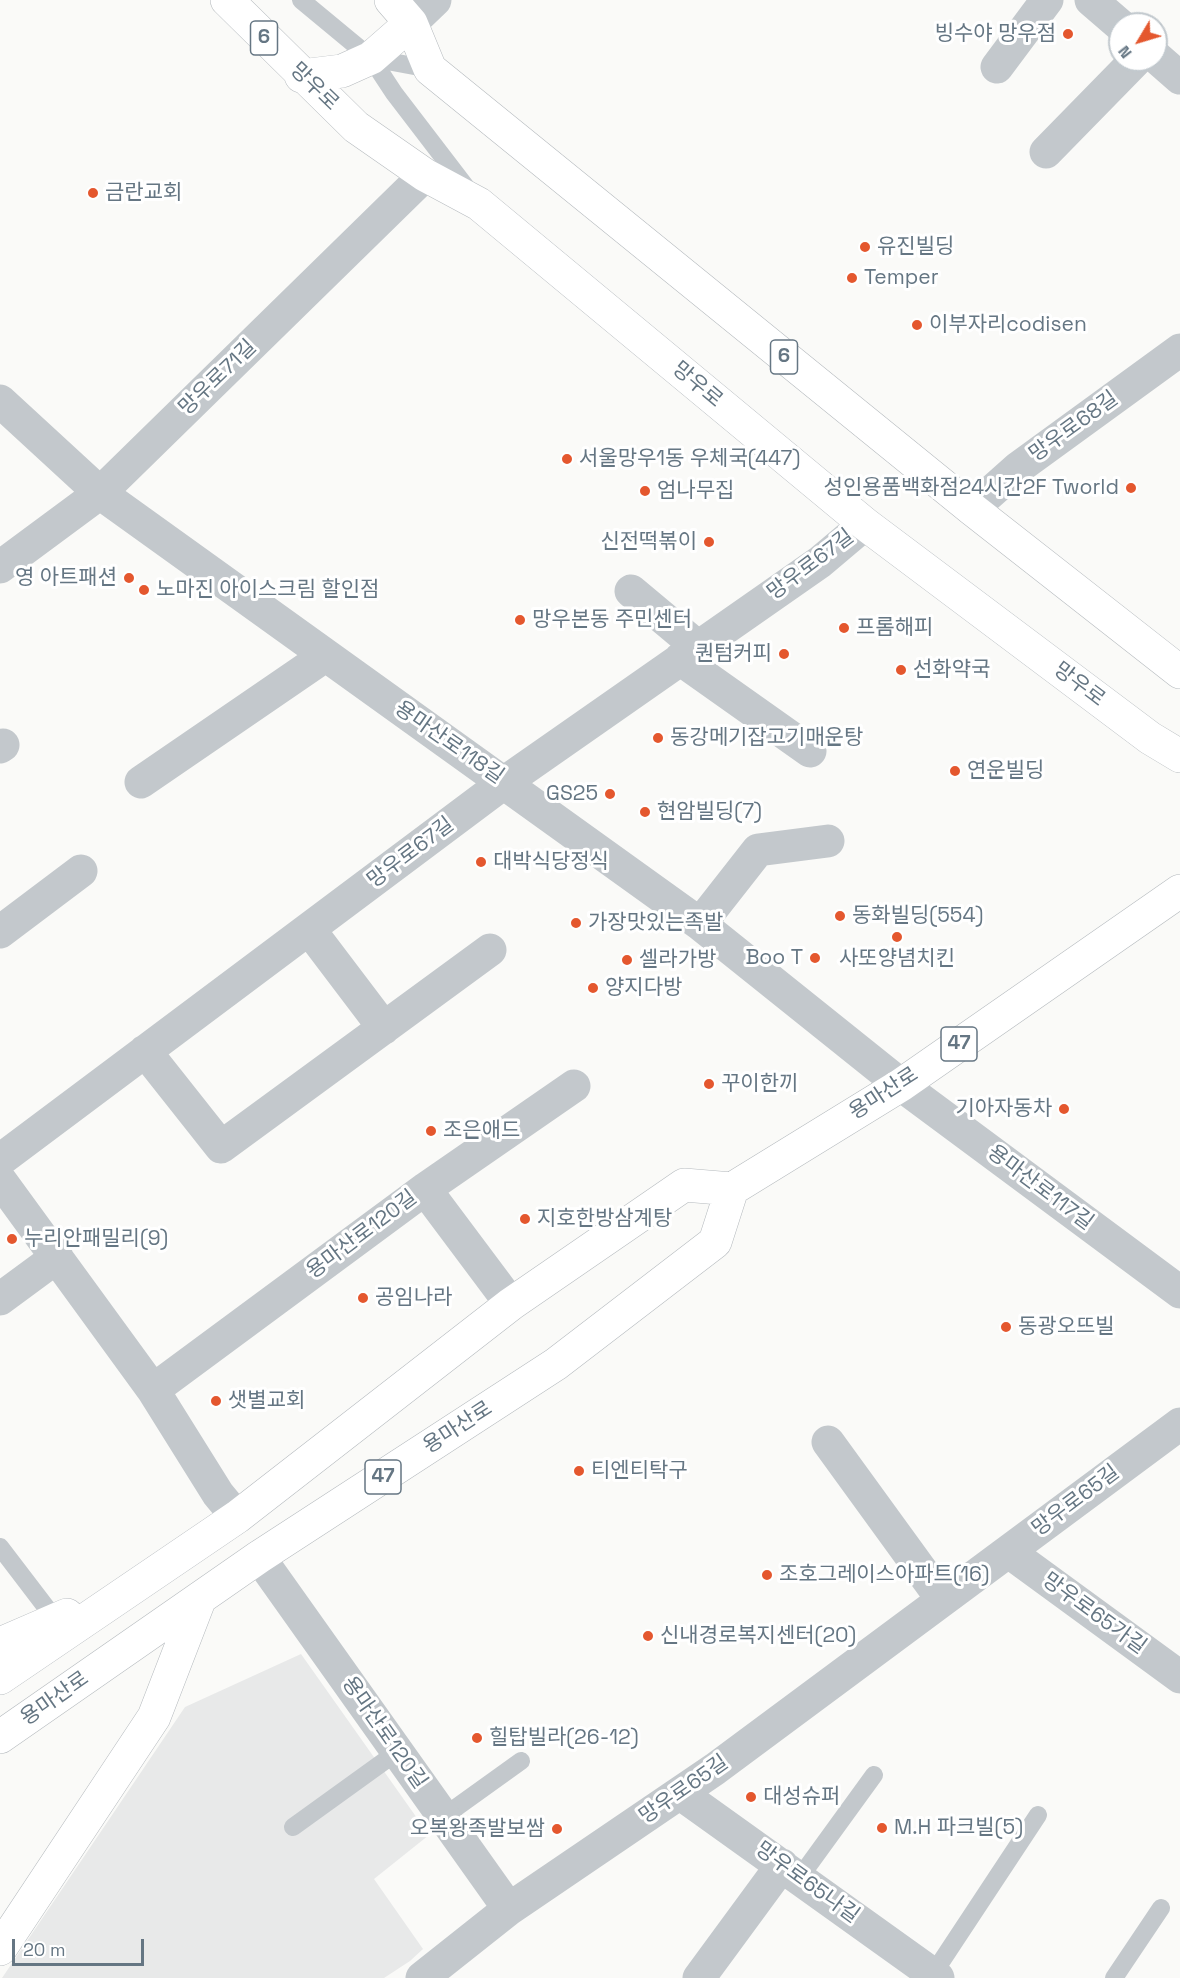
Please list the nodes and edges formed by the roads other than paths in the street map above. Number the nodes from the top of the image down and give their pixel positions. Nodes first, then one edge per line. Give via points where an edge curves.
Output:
1 (227, 0) edge
2 (301, 0) edge
3 (435, 0) edge
4 (1047, 0) edge
5 (1091, 0) edge
6 (401, 12) edge
7 (1108, 15) edge
8 (370, 58) junction
9 (998, 67) dead end
10 (1168, 68) edge
11 (430, 69) junction
12 (1124, 72) edge
13 (301, 76) junction
14 (1180, 78) edge
15 (1046, 152) dead end
16 (425, 175) junction
17 (479, 204) junction
18 (1180, 350) edge
19 (0, 401) edge
20 (100, 493) junction
21 (972, 509) junction
22 (865, 524) junction
23 (0, 567) edge
24 (632, 591) dead end
25 (689, 653) junction
26 (325, 656) junction
27 (1180, 672) edge
28 (810, 751) dead end
29 (1180, 756) edge
30 (141, 782) dead end
31 (505, 782) junction
32 (828, 842) dead end
33 (81, 871) dead end
34 (1180, 891) edge
35 (700, 924) junction
36 (309, 930) junction
37 (0, 932) edge
38 (490, 950) dead end
39 (384, 1028) junction
40 (145, 1051) junction
41 (901, 1085) junction
42 (574, 1086) dead end
43 (0, 1160) edge
44 (0, 1180) edge
45 (425, 1189) junction
46 (732, 1189) junction
47 (57, 1257) junction
48 (1180, 1292) edge
49 (0, 1299) edge
50 (511, 1304) junction
51 (153, 1390) junction
52 (1180, 1424) edge
53 (828, 1442) dead end
54 (237, 1517) junction
55 (0, 1547) edge
56 (1009, 1552) junction
57 (259, 1557) junction
58 (123, 1595) junction
59 (200, 1598) junction
60 (942, 1599) junction
61 (55, 1619) junction
62 (0, 1644) edge
63 (1180, 1677) edge
64 (0, 1678) edge
65 (0, 1737) edge
66 (397, 1752) junction
67 (521, 1761) dead end
68 (874, 1775) dead end
69 (681, 1794) junction
70 (1038, 1815) dead end
71 (443, 1817) junction
72 (293, 1827) dead end
73 (791, 1871) junction
74 (1161, 1908) dead end
75 (509, 1909) junction
76 (0, 1949) edge
77 (935, 1976) edge
78 (422, 1978) edge
79 (699, 1978) edge
80 (1114, 1978) edge

1 - 13 main road, 망우로 / 6
2 - 8 lane
3 - 6 street
4 - 9 street
5 - 7 street
6 - 8 main road
6 - 11 main road, 6
8 - 11 lane
8 - 13 main road via 342,71
8 - 17 lane
10 - 14 street
11 - 21 main road, 6
12 - 15 street
13 - 16 main road, 망우로 / 6 via 356,127
16 - 17 main road, 망우로 / 6
16 - 20 street, 망우로71길
17 - 22 main road, 망우로 / 6
18 - 21 street, 망우로68길 via 1018,468
19 - 20 street, 용마산로118길
20 - 23 street, 망우로71길
20 - 26 street, 용마산로118길
21 - 27 main road, 6
22 - 25 street, 망우로67길 via 820,562
22 - 29 main road, 망우로 / 6 via 1149,738
24 - 25 street
25 - 28 street
25 - 31 street, 망우로67길
26 - 30 street
26 - 31 street, 용마산로118길
31 - 35 street, 용마산로118길
31 - 36 street, 망우로67길
32 - 35 street via 758,850
33 - 37 street
34 - 41 main road, 용마산로 / 47
35 - 41 street, 용마산로118길
36 - 39 street
36 - 40 street, 망우로67길
38 - 39 street
39 - 40 street via 221,1147
40 - 43 street, 망우로67길
41 - 46 main road, 용마산로 / 47
41 - 48 street, 용마산로117길
42 - 45 street, 용마산로120길
44 - 47 street
45 - 50 street
45 - 51 street, 용마산로120길
46 - 50 main road via 684,1185
46 - 57 main road, 용마산로 / 47 via 715,1242 556,1364
47 - 49 street
47 - 51 street
50 - 54 main road
51 - 54 street via 218,1494
52 - 56 street, 망우로65길
53 - 60 street
54 - 58 main road
55 - 61 lane
56 - 60 street, 망우로65길
56 - 63 street, 망우로65가길
57 - 59 main road, 용마산로 / 47
57 - 66 street, 용마산로120길
58 - 61 main road
58 - 64 main road
59 - 65 main road, 용마산로 / 47
59 - 76 main road via 154,1717
60 - 69 street, 망우로65길
61 - 62 main road
66 - 71 street, 용마산로120길
66 - 72 lane
67 - 71 lane
68 - 73 lane
69 - 73 street, 망우로65나길
69 - 75 street, 망우로65길
70 - 77 lane, 망우로65나길
71 - 75 street, 용마산로120길
73 - 77 street, 망우로65나길
73 - 79 street
74 - 80 lane
75 - 78 street, 망우로65길

